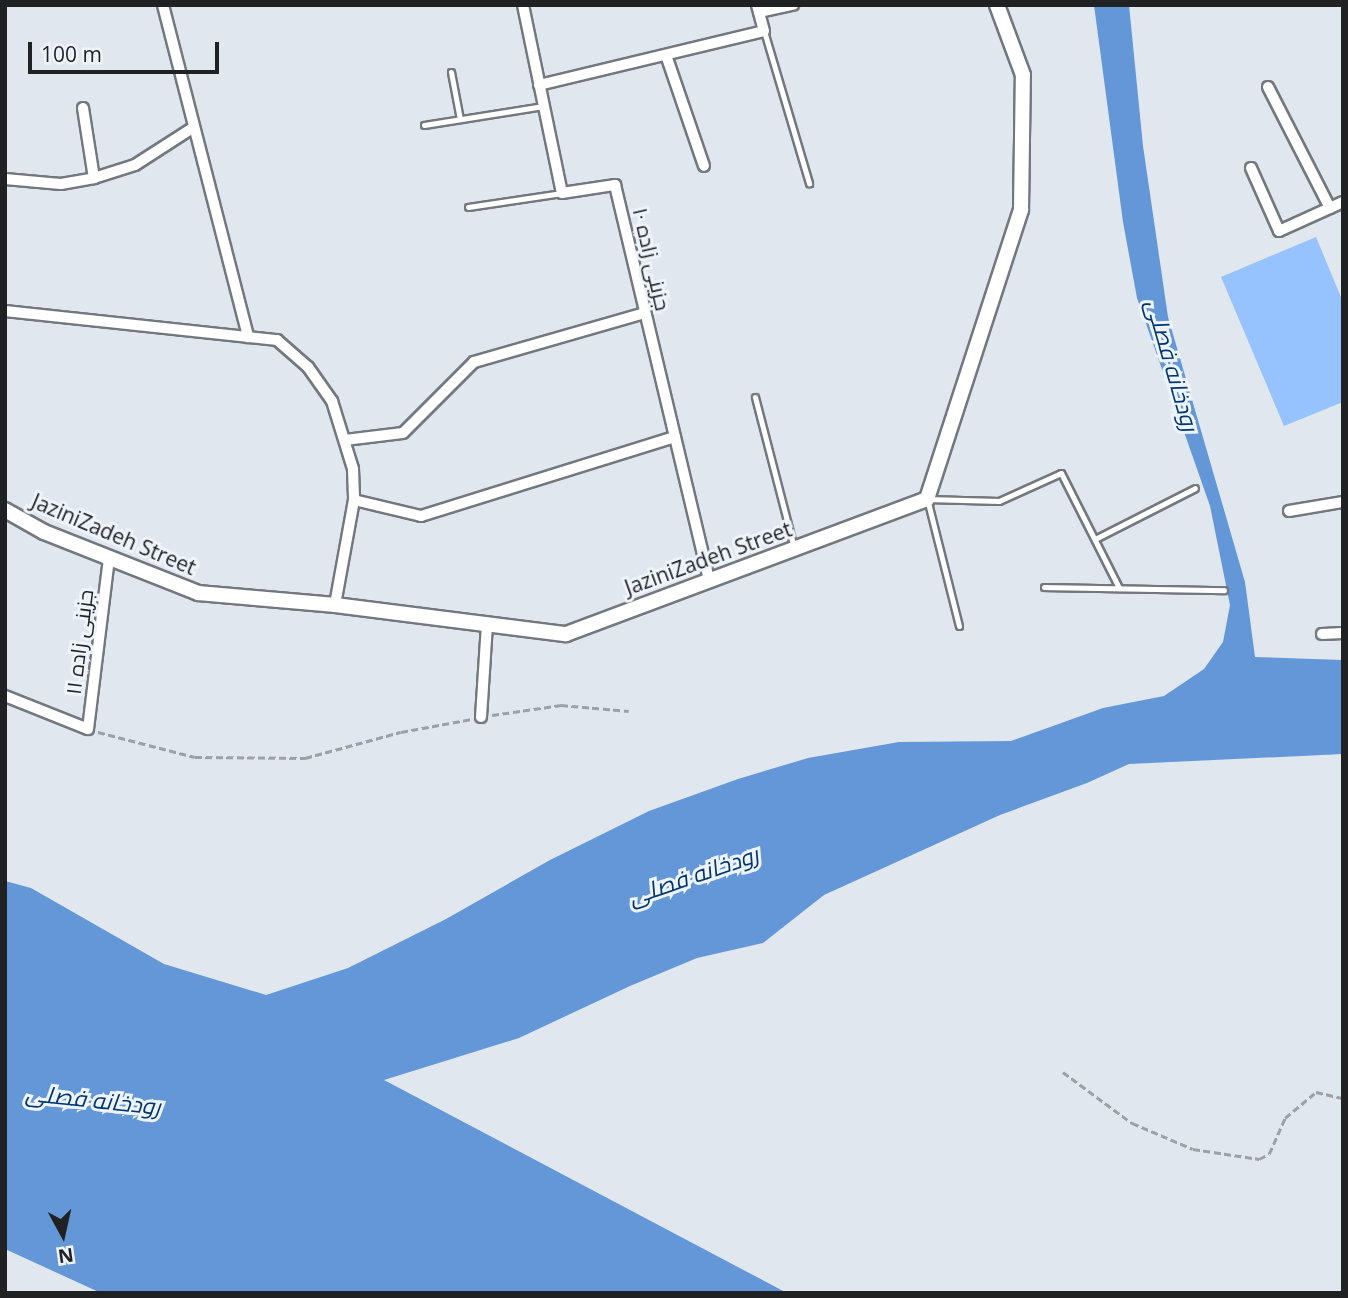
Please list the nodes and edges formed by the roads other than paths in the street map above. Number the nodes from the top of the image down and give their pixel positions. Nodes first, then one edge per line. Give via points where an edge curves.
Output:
1 (163, 5) edge
2 (523, 5) edge
3 (793, 5) edge
4 (997, 5) edge
5 (758, 8) edge
6 (764, 31) junction
7 (666, 54) junction
8 (451, 72) dead end
9 (539, 85) junction
10 (1268, 87) dead end
11 (544, 106) junction
12 (83, 108) dead end
13 (460, 119) junction
14 (424, 125) dead end
15 (194, 127) junction
16 (704, 166) dead end
17 (1251, 168) dead end
18 (94, 178) junction
19 (5, 179) edge
20 (808, 183) dead end
21 (562, 193) junction
22 (1343, 202) edge
23 (468, 207) dead end
24 (1330, 208) junction
25 (5, 311) edge
26 (645, 313) junction
27 (248, 337) junction
28 (755, 397) dead end
29 (675, 437) junction
30 (345, 440) junction
31 (1195, 488) dead end
32 (927, 499) junction
33 (354, 500) junction
34 (1343, 502) edge
35 (5, 509) edge
36 (1289, 511) dead end
37 (1095, 539) junction
38 (794, 548) junction
39 (109, 559) junction
40 (709, 580) junction
41 (1044, 587) dead end
42 (1119, 588) junction
43 (1224, 590) dead end
44 (335, 605) junction
45 (487, 624) junction
46 (959, 626) dead end
47 (1343, 633) edge
48 (1322, 635) dead end
49 (5, 696) edge
50 (481, 718) road end

1 - 15 street
2 - 9 street
3 - 5 street
4 - 32 street via 1023,75 1021,210
5 - 6 street
6 - 7 street
6 - 20 lane
7 - 9 street
7 - 16 street
8 - 13 lane
9 - 11 street
10 - 24 street
11 - 13 lane
11 - 21 street
12 - 18 street
13 - 14 lane
15 - 18 street via 135,165
15 - 27 street
17 - 24 street via 1279,231
18 - 19 street via 61,184
21 - 23 lane
21 - 26 street, جزینی زاده ۱۰ via 615,185
22 - 24 street
25 - 27 street
26 - 29 street, جزینی زاده ۱۰
26 - 30 street via 474,362 403,433
27 - 30 street via 277,341 308,367 332,401
28 - 38 lane
29 - 33 street via 421,516
29 - 40 street, جزینی زاده ۱۰
30 - 33 street via 353,469
31 - 37 lane
32 - 37 lane via 999,501 1062,473
32 - 38 street, JaziniZadeh Street
32 - 46 lane
33 - 44 street
34 - 36 street
35 - 39 street, JaziniZadeh Street via 44,532
37 - 42 lane
38 - 40 street, JaziniZadeh Street
39 - 44 street, JaziniZadeh Street via 198,593
39 - 49 street, جزینی زاده ۱۱ via 88,729
40 - 45 street, JaziniZadeh Street via 566,634
41 - 42 lane
42 - 43 lane
44 - 45 street, JaziniZadeh Street
45 - 50 street
47 - 48 street

